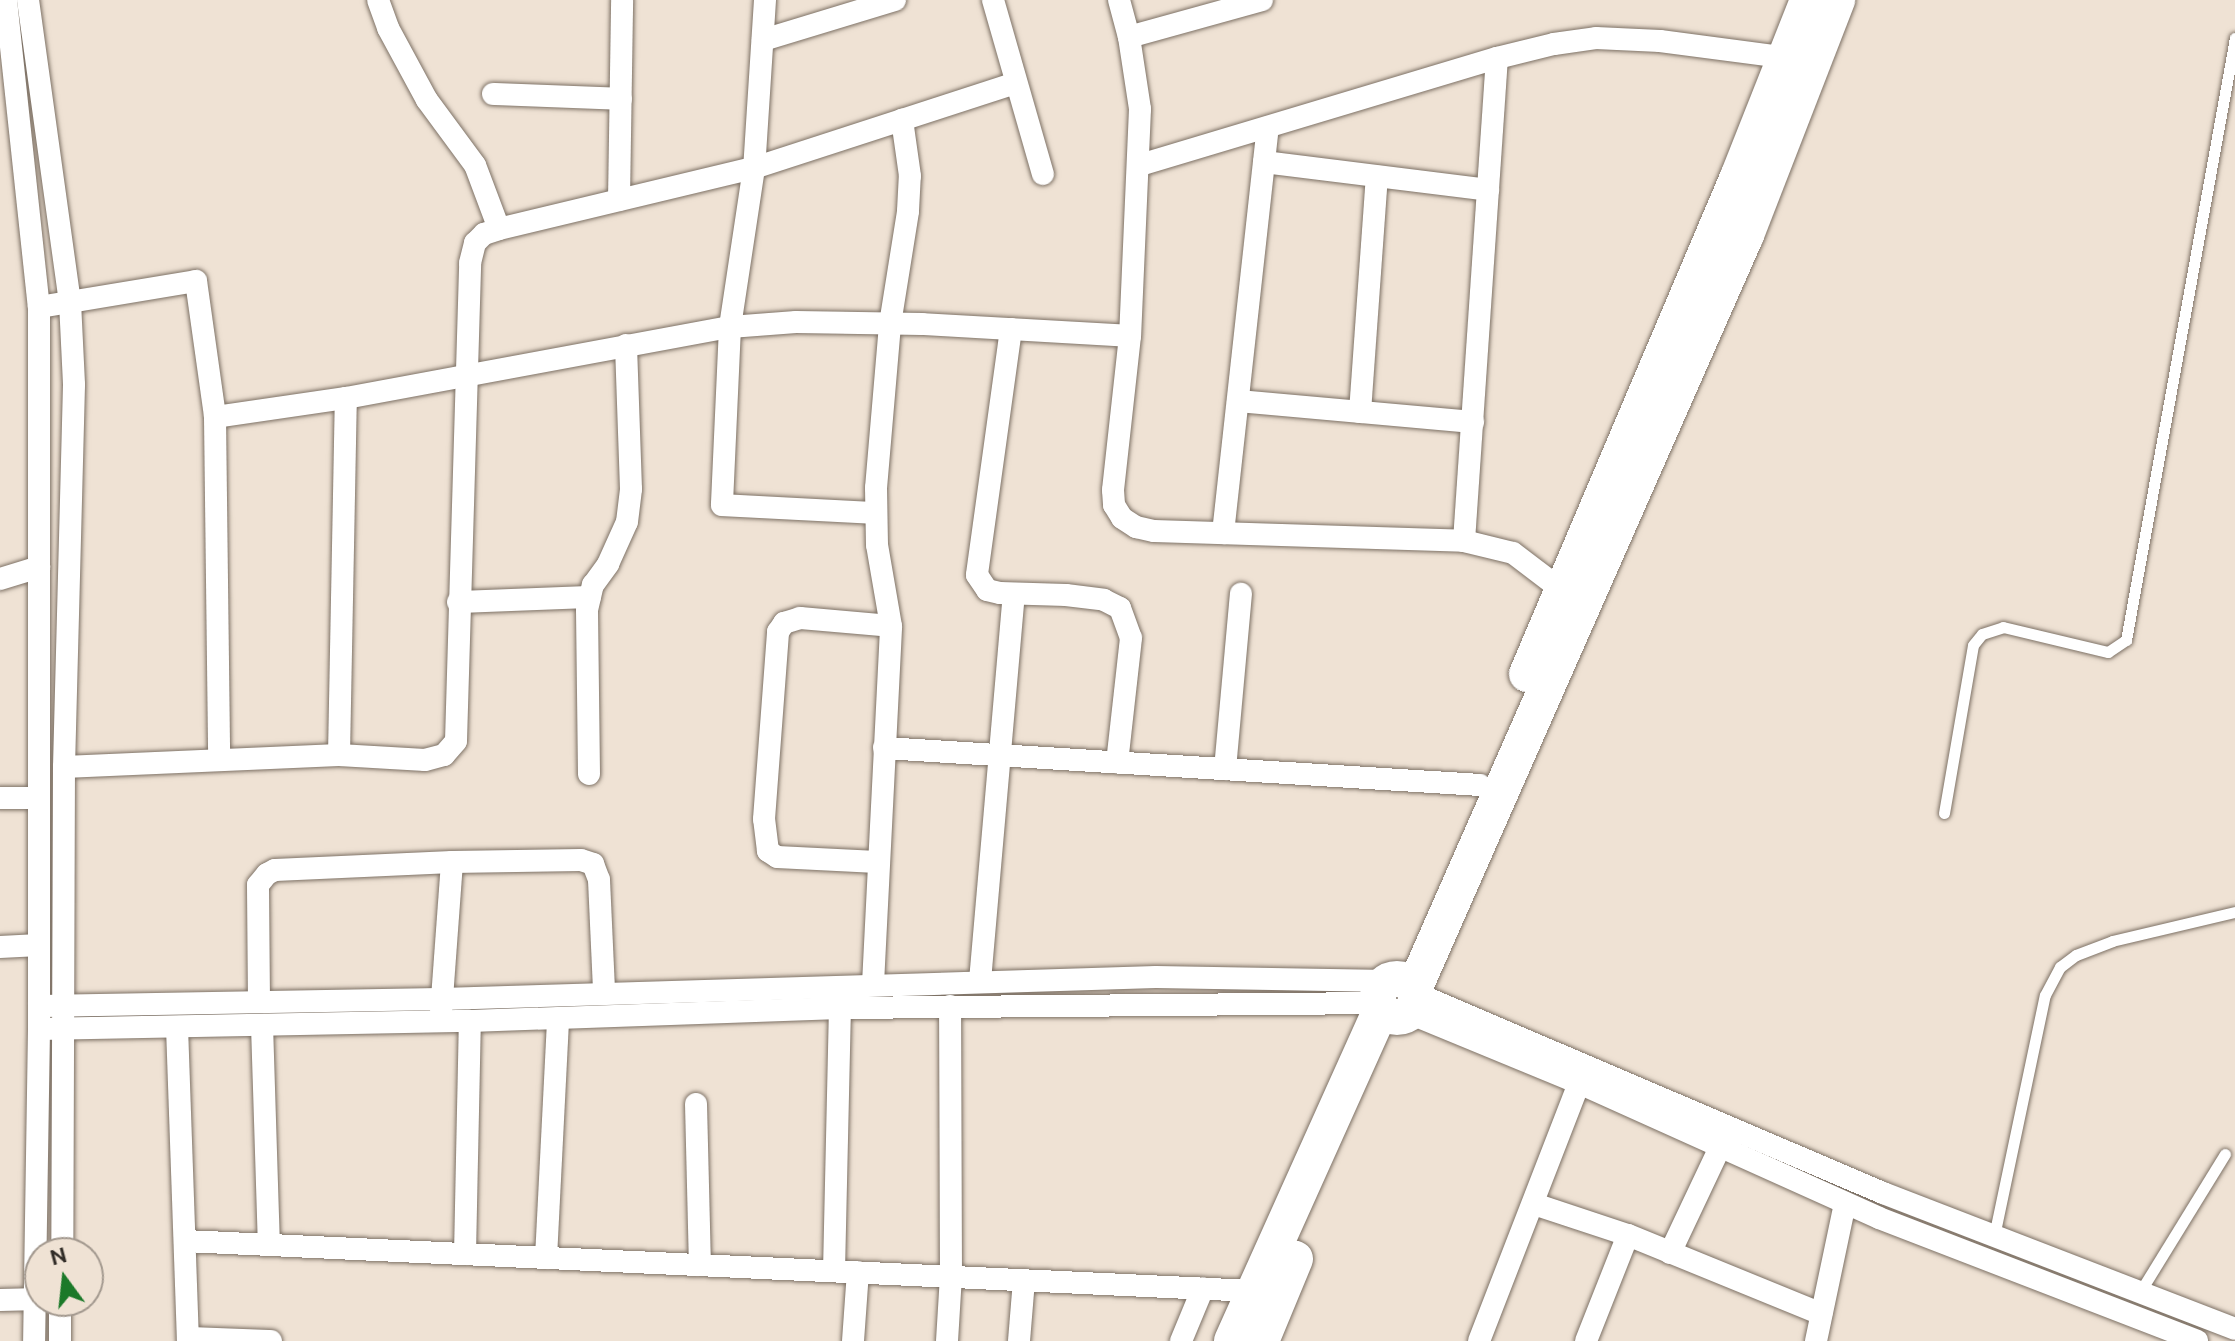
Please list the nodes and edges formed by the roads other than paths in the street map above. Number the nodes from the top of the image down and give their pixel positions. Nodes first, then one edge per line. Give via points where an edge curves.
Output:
1 (6, 0) edge
2 (28, 0) edge
3 (378, 0) edge
4 (622, 0) edge
5 (765, 0) edge
6 (895, 0) edge
7 (993, 0) edge
8 (1119, 0) edge
9 (1262, 0) edge
10 (1808, 0) edge
11 (1837, 0) edge
12 (1129, 37) junction
13 (2235, 38) edge
14 (763, 40) junction
15 (1497, 58) junction
16 (1799, 60) junction
17 (1016, 83) junction
18 (493, 94) dead end
19 (621, 99) junction
20 (902, 120) junction
21 (1268, 127) junction
22 (1264, 162) junction
23 (1140, 165) junction
24 (754, 168) junction
25 (1043, 174) dead end
26 (1377, 177) junction
27 (1488, 190) junction
28 (619, 200) junction
29 (499, 229) junction
30 (70, 302) junction
31 (39, 307) junction
32 (890, 324) junction
33 (730, 327) junction
34 (1011, 329) junction
35 (1130, 336) junction
36 (626, 345) junction
37 (467, 375) junction
38 (346, 398) junction
39 (1238, 401) junction
40 (1360, 412) junction
41 (215, 417) junction
42 (1473, 422) junction
43 (876, 513) junction
44 (1223, 533) junction
45 (1464, 541) junction
46 (39, 567) junction
47 (0, 579) edge
48 (1563, 591) junction
49 (1241, 594) dead end
50 (1014, 595) junction
51 (590, 597) junction
52 (458, 602) junction
53 (891, 626) junction
54 (884, 748) junction
55 (339, 755) junction
56 (999, 755) junction
57 (219, 760) junction
58 (1117, 762) junction
59 (64, 767) junction
60 (1225, 769) junction
61 (589, 774) dead end
62 (1480, 785) junction
63 (0, 798) edge
64 (39, 798) junction
65 (1944, 813) dead end
66 (452, 862) junction
67 (877, 862) junction
68 (2235, 912) edge
69 (39, 945) junction
70 (0, 947) edge
71 (980, 981) junction
72 (873, 984) junction
73 (604, 992) junction
74 (1397, 998) junction
75 (259, 1002) junction
76 (64, 1005) junction
77 (39, 1006) junction
78 (950, 1006) junction
79 (840, 1008) junction
80 (442, 1010) junction
81 (558, 1018) junction
82 (470, 1021) junction
83 (262, 1025) junction
84 (177, 1027) junction
85 (39, 1029) junction
86 (64, 1029) junction
87 (1579, 1083) junction
88 (696, 1104) dead end
89 (1721, 1145) junction
90 (2225, 1154) dead end
91 (1845, 1203) junction
92 (1534, 1204) junction
93 (1628, 1235) junction
94 (1994, 1236) junction
95 (37, 1237) edge
96 (62, 1237) edge
97 (185, 1241) junction
98 (269, 1245) junction
99 (1670, 1253) junction
100 (465, 1254) junction
101 (546, 1258) junction
102 (700, 1265) junction
103 (834, 1271) junction
104 (858, 1272) junction
105 (951, 1276) junction
106 (1024, 1280) junction
107 (1203, 1288) junction
108 (1255, 1291) junction
109 (2140, 1292) junction
110 (24, 1299) edge
111 (0, 1300) edge
112 (1822, 1314) junction
113 (36, 1317) edge
114 (60, 1317) edge
115 (2235, 1329) edge
116 (188, 1339) edge
117 (34, 1341) edge
118 (60, 1341) edge
119 (271, 1341) edge
120 (853, 1341) edge
121 (947, 1341) edge
122 (1019, 1341) edge
123 (1181, 1341) edge
124 (1232, 1341) edge
125 (1261, 1341) edge
126 (1479, 1341) edge
127 (1586, 1341) edge
128 (1816, 1341) edge
129 (2197, 1341) edge

1 - 31 street
2 - 30 street
3 - 29 street via 427,100 475,165
4 - 19 street
5 - 14 street
6 - 14 street
7 - 17 street
8 - 12 street
9 - 12 street
10 - 16 main road
11 - 16 main road
12 - 23 street via 1140,109
13 - 65 lane via 2126,640 2108,652 2003,627 1982,634 1973,645
14 - 24 street
15 - 16 street via 1596,38
15 - 21 street
15 - 27 street
16 - 48 main road
16 - 74 main road via 1733,263
17 - 20 street
17 - 25 street
18 - 19 street
19 - 28 street
20 - 24 street
20 - 32 street via 909,200
21 - 22 street
21 - 23 street
22 - 26 street
22 - 39 street
23 - 35 street
24 - 28 street
24 - 33 street
26 - 27 street
26 - 40 street
27 - 42 street
28 - 29 street
29 - 37 street via 475,243 470,263
30 - 31 street
30 - 41 street via 196,281
30 - 59 street via 74,403
31 - 46 street
32 - 33 street
32 - 34 street
32 - 43 street
33 - 36 street
33 - 43 street via 722,505
34 - 35 street
34 - 50 street via 976,565 987,590
35 - 44 street via 1114,505 1136,527
36 - 37 street
36 - 51 street via 631,489 627,522
37 - 38 street
37 - 52 street
38 - 41 street
38 - 55 street
39 - 40 street
39 - 44 street
40 - 42 street
41 - 57 street
42 - 45 street
43 - 53 street
44 - 45 street
45 - 48 street via 1513,553
46 - 47 street
46 - 64 street
48 - 62 main road
49 - 60 street
50 - 56 street
50 - 58 street via 1066,595 1104,600 1120,608 1131,638
51 - 52 street
51 - 61 street
52 - 55 street via 456,741 444,755 425,760
53 - 54 street
53 - 67 street via 800,618 784,623 778,632 764,819 768,851 777,857
54 - 56 street
54 - 67 street
55 - 57 street
56 - 58 street
56 - 71 street
57 - 59 street
58 - 60 street
59 - 76 street
60 - 62 street
62 - 74 main road
63 - 64 street
64 - 69 street
66 - 73 street via 593,864 599,880
66 - 75 street via 267,874 258,885
66 - 80 street
67 - 72 street
68 - 94 lane via 2112,941 2060,967 2045,995
69 - 70 street
69 - 77 street
71 - 72 street
71 - 74 street via 1247,977
72 - 73 street
73 - 80 street
74 - 78 street
74 - 87 street
74 - 94 street
74 - 108 main road
74 - 125 main road
75 - 76 street
75 - 80 street
76 - 77 street
76 - 86 street
77 - 85 street
78 - 79 street
78 - 105 street
79 - 81 street
79 - 103 street
80 - 82 street
80 - 83 street
81 - 82 street
81 - 101 street
82 - 100 street
83 - 84 street
83 - 98 street
84 - 86 street
84 - 97 street
85 - 86 street
85 - 95 street
86 - 96 street
87 - 89 street
87 - 92 street
88 - 102 street
89 - 91 street
89 - 99 street
90 - 109 lane
91 - 112 street
91 - 129 street
92 - 93 street
92 - 126 street
93 - 99 street
93 - 127 street
94 - 109 street
97 - 98 street
97 - 116 street
98 - 100 street
99 - 112 street
100 - 101 street
101 - 102 street
102 - 103 street
103 - 104 street
104 - 105 street
104 - 120 street
105 - 106 street
105 - 121 street
106 - 107 street
106 - 122 street
107 - 108 street
107 - 123 street
108 - 124 main road
109 - 115 street
110 - 111 street
112 - 128 street
113 - 117 street
114 - 118 street
116 - 119 street

